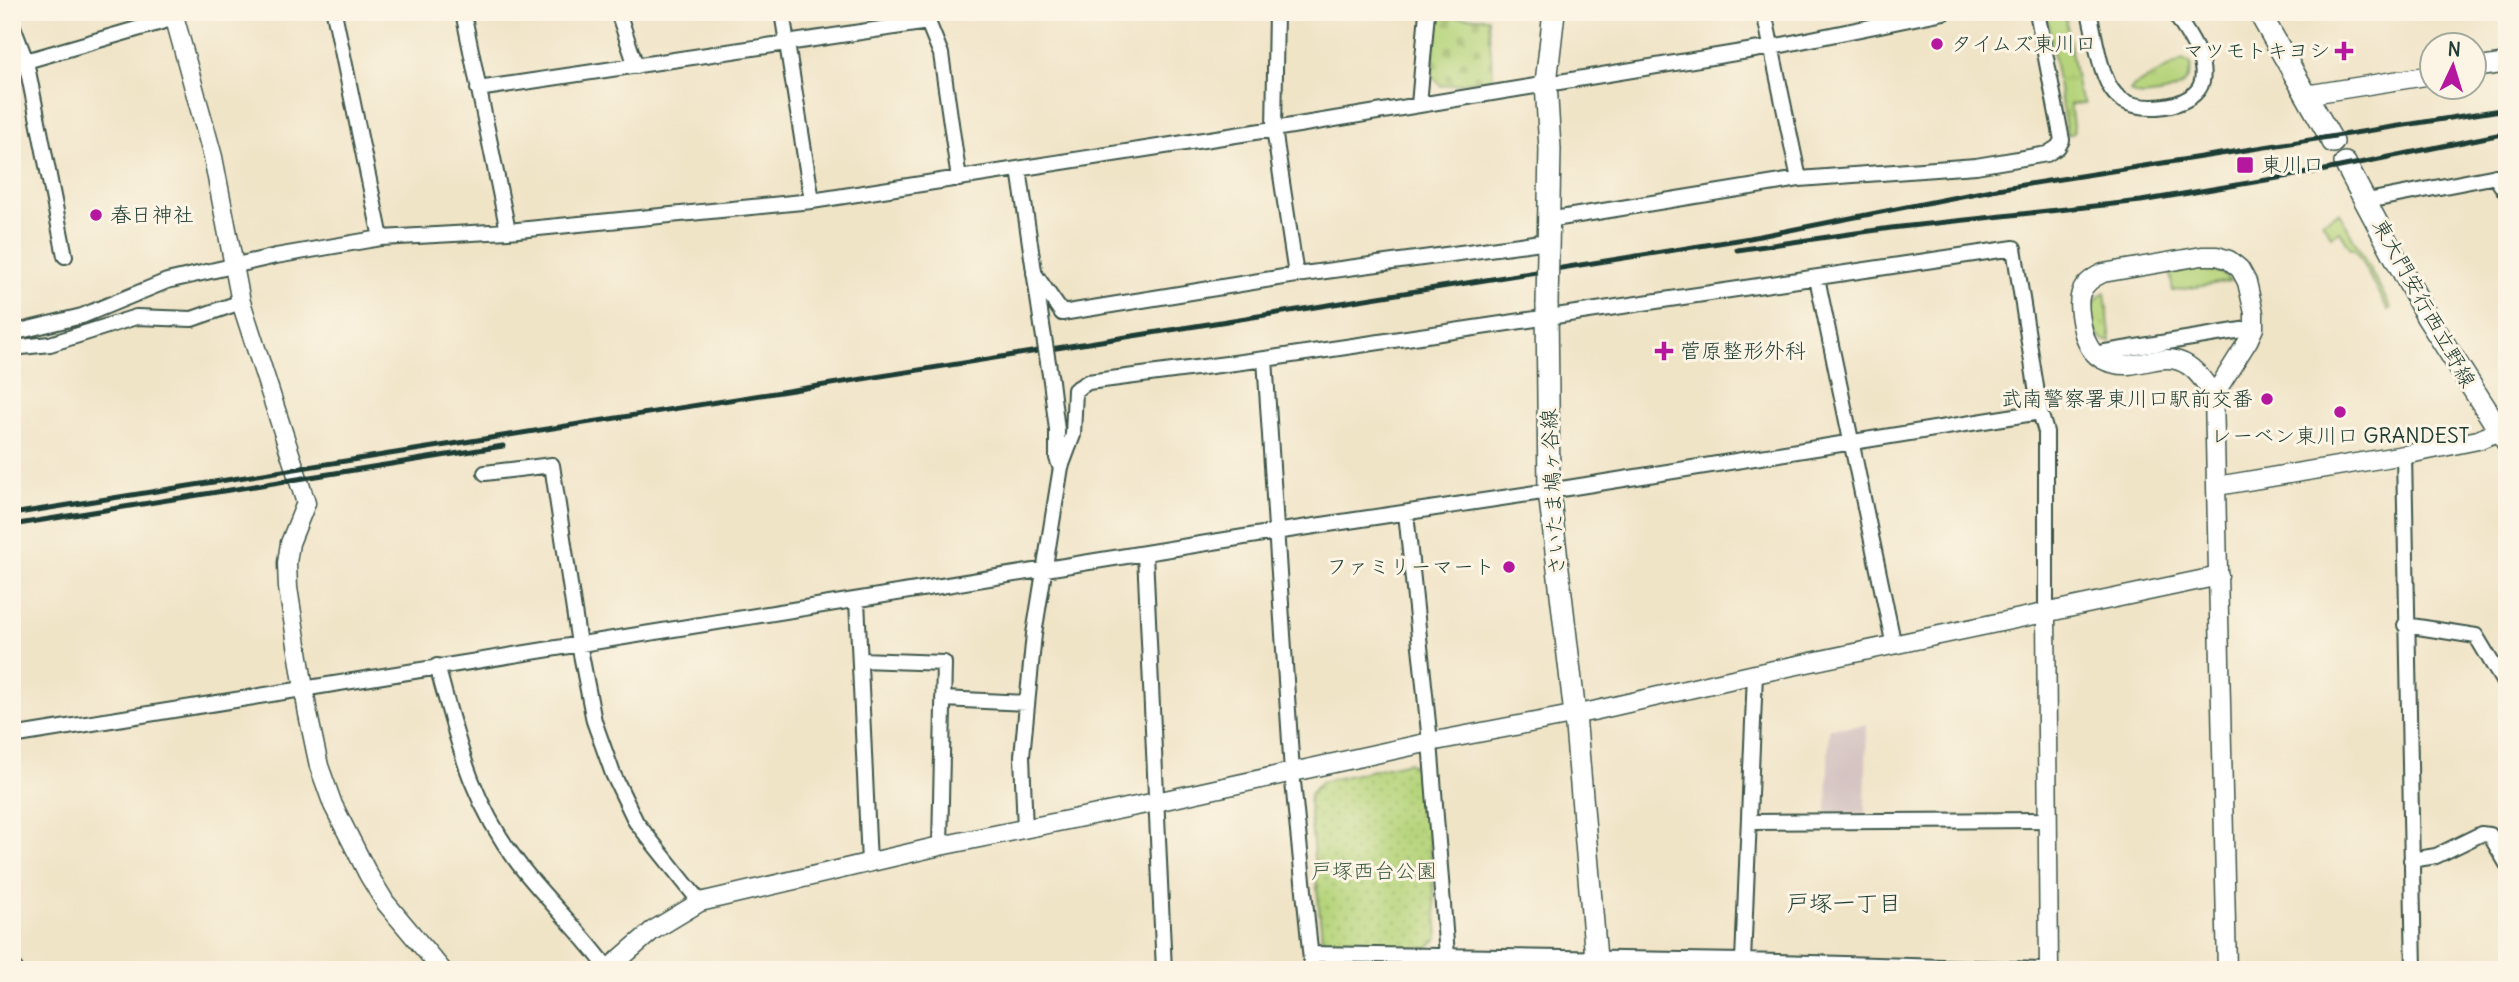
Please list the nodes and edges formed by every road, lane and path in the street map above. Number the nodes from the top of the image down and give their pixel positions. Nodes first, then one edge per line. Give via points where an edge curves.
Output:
1 (334, 12) edge
2 (463, 12) edge
3 (618, 12) edge
4 (782, 12) edge
5 (1276, 12) edge
6 (1427, 12) edge
7 (1554, 12) edge
8 (1764, 12) edge
9 (1944, 12) edge
10 (2037, 12) edge
11 (2090, 12) edge
12 (2174, 12) edge
13 (2259, 12) edge
14 (174, 15) edge
15 (12, 24) edge
16 (786, 43) junction
17 (1772, 47) junction
18 (19, 63) edge
19 (2507, 63) edge
20 (636, 66) junction
21 (2488, 66) edge
22 (2418, 77) edge
23 (1546, 83) junction
24 (478, 89) junction
25 (2305, 94) junction
26 (1419, 106) junction
27 (1274, 129) junction
28 (2333, 142) dead end
29 (2345, 163) dead end
30 (1020, 169) junction
31 (2501, 175) edge
32 (959, 178) junction
33 (1799, 179) junction
34 (2507, 194) edge
35 (812, 201) junction
36 (2367, 201) junction
37 (508, 231) junction
38 (381, 238) junction
39 (1549, 238) junction
40 (65, 256) dead end
41 (232, 265) junction
42 (1034, 274) junction
43 (1296, 275) junction
44 (1817, 278) junction
45 (241, 302) junction
46 (1546, 311) junction
47 (2254, 328) junction
48 (12, 333) edge
49 (12, 348) edge
50 (2094, 354) junction
51 (1265, 359) junction
52 (2214, 395) junction
53 (2040, 412) junction
54 (2503, 436) edge
55 (1852, 441) junction
56 (2404, 455) junction
57 (1061, 467) junction
58 (485, 473) dead end
59 (2217, 486) junction
60 (1549, 491) junction
61 (1406, 513) junction
62 (1275, 532) junction
63 (1145, 554) junction
64 (1045, 570) junction
65 (2219, 576) junction
66 (857, 600) junction
67 (2046, 613) junction
68 (2406, 625) junction
69 (579, 644) junction
70 (1894, 646) junction
71 (861, 660) junction
72 (437, 666) junction
73 (1755, 674) junction
74 (303, 688) junction
75 (2507, 688) edge
76 (943, 699) junction
77 (1027, 703) junction
78 (1575, 715) junction
79 (12, 736) edge
80 (1430, 742) junction
81 (1292, 772) junction
82 (1156, 802) junction
83 (2048, 820) junction
84 (1750, 822) junction
85 (1026, 830) junction
86 (940, 846) junction
87 (2411, 860) junction
88 (869, 863) junction
89 (2507, 864) edge
90 (700, 902) junction
91 (1311, 954) junction
92 (1447, 955) junction
93 (1743, 961) junction
94 (12, 965) edge
95 (1597, 965) edge
96 (607, 969) edge
97 (16, 970) edge
98 (442, 970) edge
99 (1164, 970) edge
100 (1312, 970) edge
101 (2042, 970) edge
102 (2049, 970) edge
103 (2227, 970) edge
104 (2414, 970) edge

1 - 38 street
2 - 24 street
3 - 20 street
4 - 16 street
5 - 27 street
6 - 26 street
7 - 23 main road, さいたま鳩ヶ谷線
8 - 17 street
9 - 17 street
10 - 33 street via 2062,140 2058,147 2047,154 1976,166
11 - 12 street via 2110,89 2126,103 2149,108 2187,100 2202,84 2201,62
13 - 25 main road
14 - 18 street
14 - 41 street via 213,157
15 - 18 street
16 - 20 street
16 - 32 street via 928,22 941,54
16 - 35 street
17 - 23 street
17 - 33 street
18 - 40 street
19 - 21 street
20 - 24 street
22 - 25 street
23 - 26 street
23 - 39 main road, さいたま鳩ヶ谷線
24 - 37 street
25 - 28 main road
26 - 27 street
27 - 30 street
27 - 43 street
29 - 36 main road, 東大門安行西立野線
30 - 32 street
30 - 42 street
31 - 34 street
31 - 36 street
32 - 35 street
33 - 39 street
35 - 37 street
36 - 54 main road, 東大門安行西立野線 via 2427,317
37 - 38 street
38 - 41 street
39 - 43 street
39 - 46 main road, さいたま鳩ヶ谷線, bridge
41 - 45 street
41 - 48 street via 167,281 82,316
42 - 43 street via 1062,313
42 - 57 street, bridge
44 - 46 street
44 - 53 street via 2014,248
44 - 55 street
45 - 49 street via 192,318 136,317 50,344
45 - 74 street via 306,503 287,562
46 - 51 street
46 - 60 main road, さいたま鳩ヶ谷線
47 - 50 street
47 - 50 street via 2248,282 2240,269 2229,260 2202,256 2091,278 2078,303 2085,343
47 - 52 street
50 - 52 street via 2116,365 2178,360 2201,377
51 - 57 street via 1088,382 1075,390 1073,435
51 - 62 street
52 - 59 street
53 - 55 street
53 - 67 street via 2046,432
54 - 56 street
55 - 60 street
55 - 70 street
56 - 59 street
56 - 68 street
57 - 64 street
58 - 69 street via 552,464
59 - 65 street
60 - 61 street
60 - 78 main road, さいたま鳩ヶ谷線
61 - 62 street
61 - 80 street
62 - 63 street
62 - 81 street
63 - 64 street
63 - 82 street
64 - 66 street
64 - 77 street
65 - 67 street
65 - 103 street
66 - 69 street
66 - 71 street
67 - 70 street
67 - 83 street
68 - 75 street via 2476,636
68 - 87 street
69 - 72 street
69 - 90 street via 594,721 613,774 636,822
70 - 73 street
71 - 76 street via 944,663
71 - 88 street
72 - 74 street
72 - 96 street via 464,764 495,829
73 - 78 street
73 - 84 street
74 - 79 street
74 - 98 street via 319,766 350,841 385,902
76 - 77 street
76 - 86 street
77 - 85 street via 1022,756
78 - 80 street
78 - 95 main road, さいたま鳩ヶ谷線
80 - 81 street
80 - 92 street
81 - 82 street
81 - 91 street
82 - 85 street
82 - 99 street
83 - 84 street
83 - 102 street
84 - 93 street
85 - 86 street
86 - 88 street
87 - 89 street via 2436,856 2481,834 2490,835
87 - 104 street
88 - 90 street
90 - 96 street via 652,930
91 - 92 street
91 - 100 street
92 - 95 street
93 - 95 street
93 - 101 street
94 - 97 street

